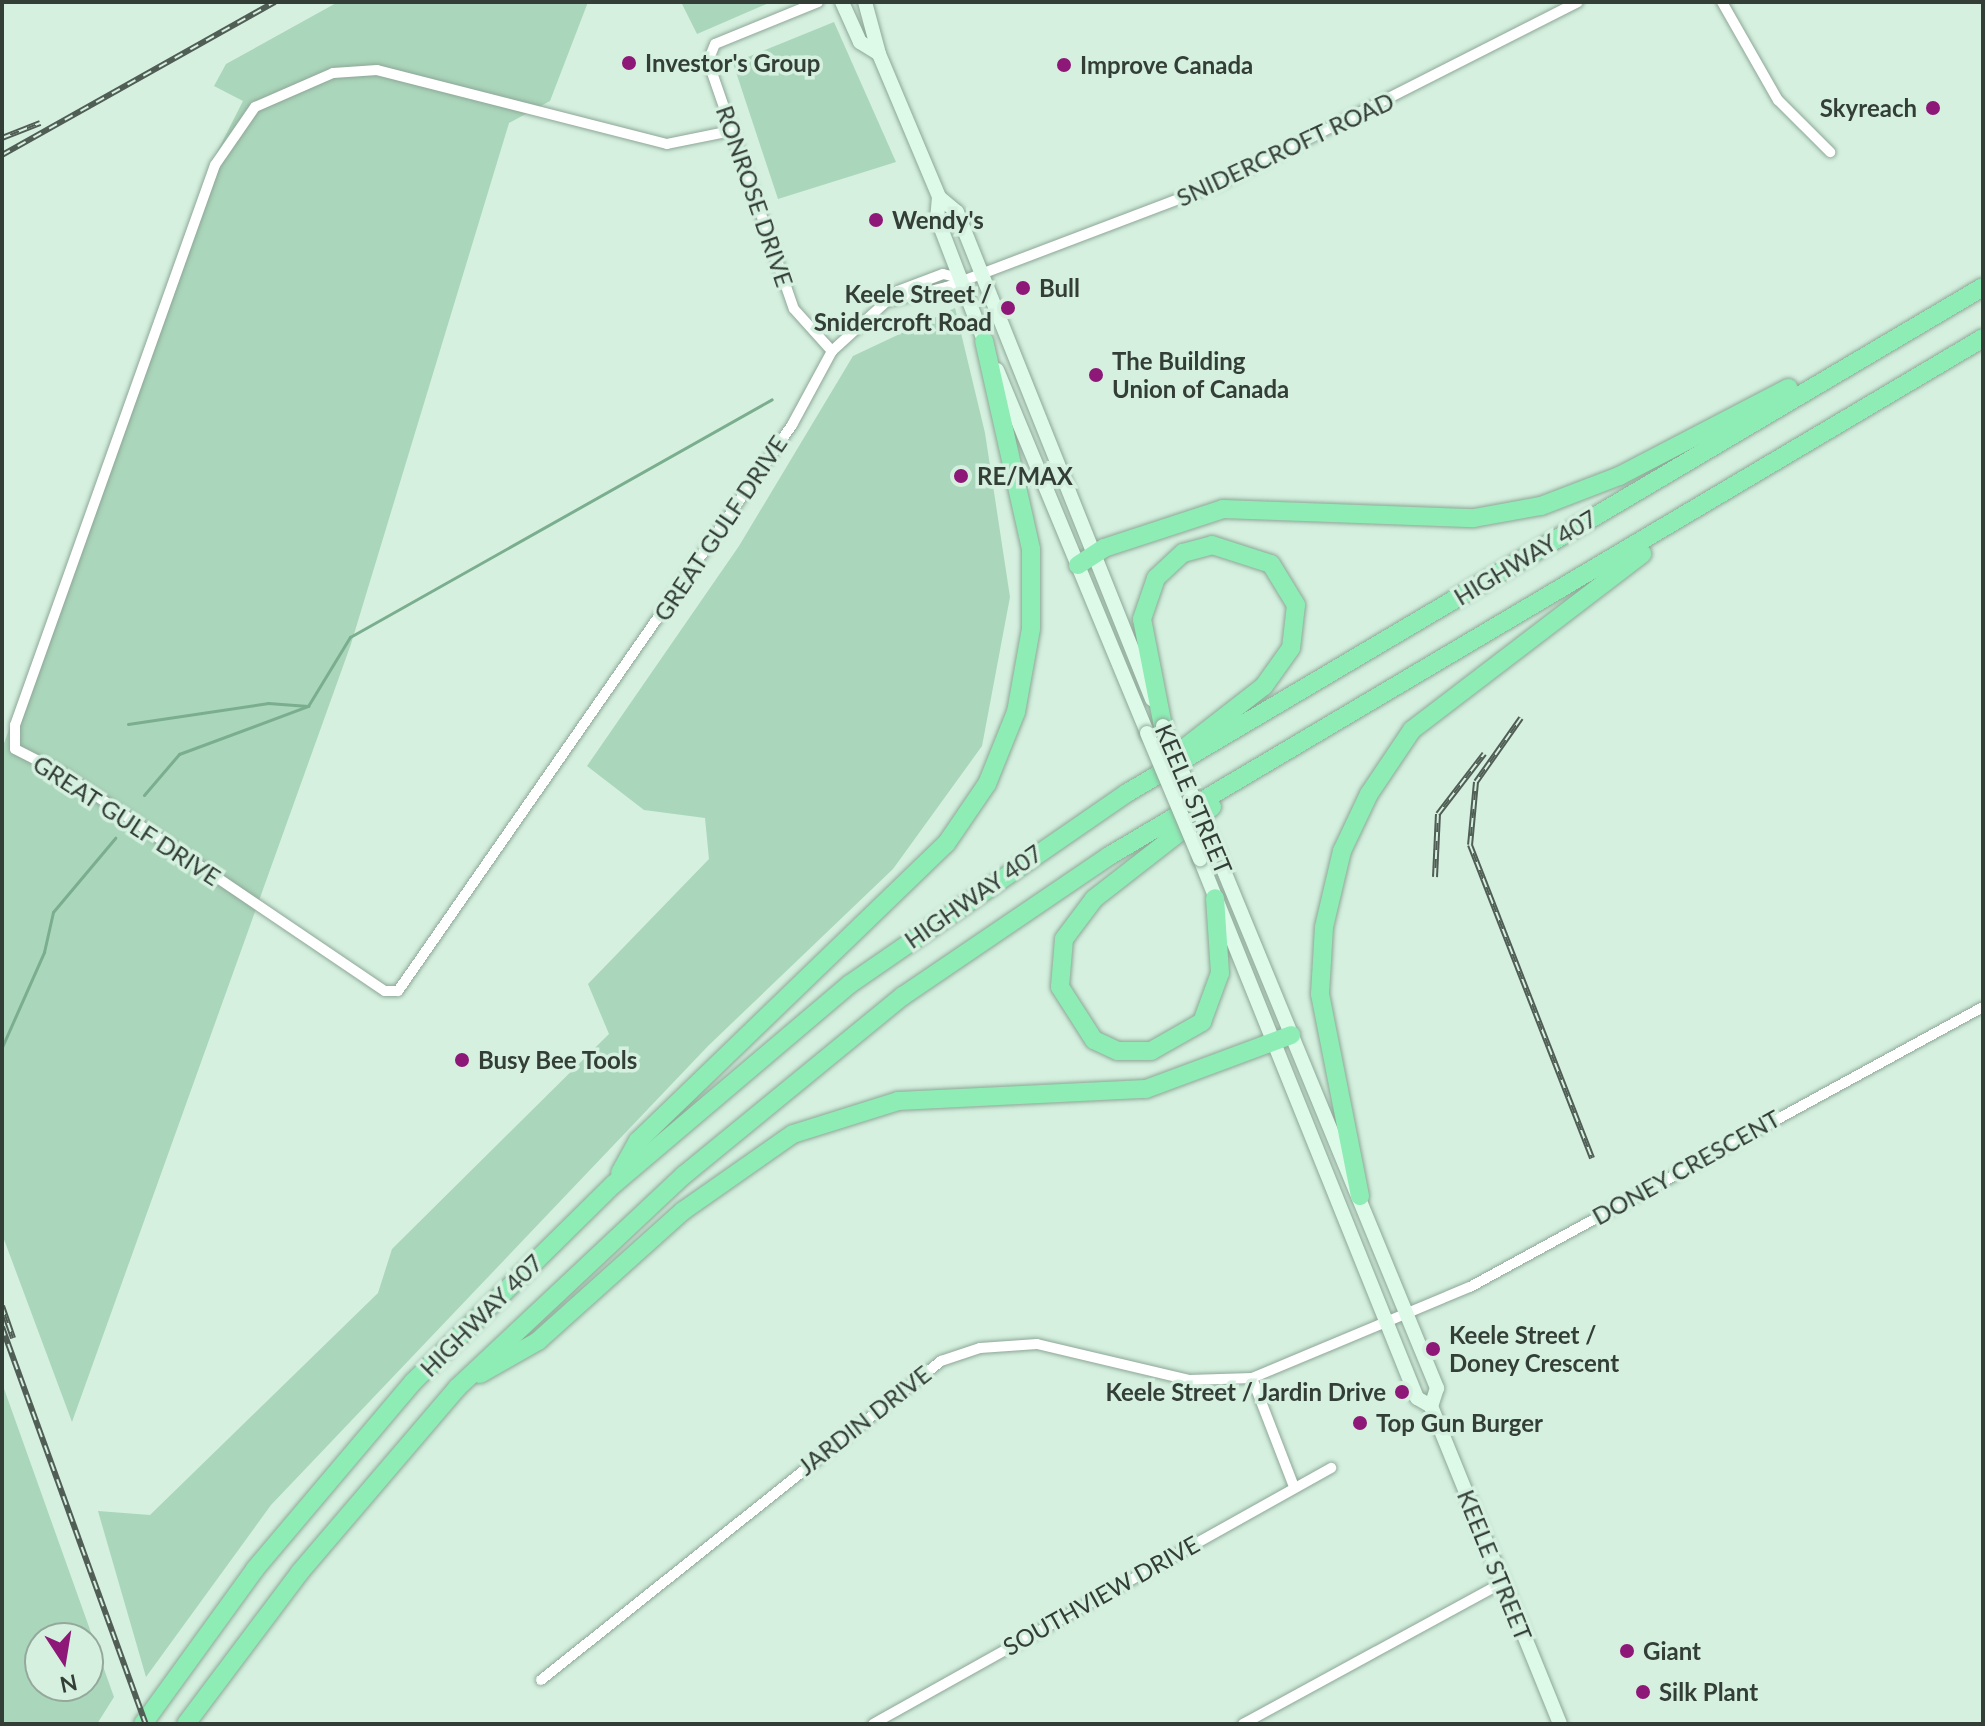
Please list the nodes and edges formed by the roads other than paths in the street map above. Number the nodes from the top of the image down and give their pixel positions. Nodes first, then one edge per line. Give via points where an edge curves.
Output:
1 (818, 2) edge
2 (842, 2) edge
3 (865, 2) edge
4 (1578, 2) edge
5 (1722, 2) edge
6 (879, 54) junction
7 (731, 131) junction
8 (1830, 152) dead end
9 (939, 197) junction
10 (980, 272) junction
11 (960, 278) junction
12 (1983, 287) edge
13 (1906, 332) junction
14 (1983, 338) edge
15 (984, 341) junction
16 (832, 351) junction
17 (1731, 489) junction
18 (1086, 560) junction
19 (1155, 730) junction
20 (1266, 763) junction
21 (1127, 793) junction
22 (1215, 898) junction
23 (1983, 1007) edge
24 (1282, 1038) junction
25 (614, 1184) junction
26 (1360, 1196) junction
27 (1408, 1316) junction
28 (1387, 1324) junction
29 (1252, 1378) junction
30 (457, 1388) junction
31 (1431, 1406) junction
32 (1331, 1468) dead end
33 (1294, 1487) junction
34 (1502, 1583) junction
35 (541, 1680) dead end
36 (143, 1724) edge
37 (186, 1724) edge
38 (873, 1724) edge
39 (1243, 1724) edge
40 (1560, 1724) edge

1 - 7 street, RONROSE DRIVE via 715,44 708,61
2 - 6 main road, KEELE STREET via 860,42
3 - 6 main road, KEELE STREET
4 - 10 street, SNIDERCROFT ROAD via 1233,177
5 - 8 street via 1778,100
6 - 9 main road, KEELE STREET
7 - 16 street, RONROSE DRIVE via 794,309
7 - 16 street, GREAT GULF DRIVE via 667,144 377,70 320,77 255,107 215,165 15,725 15,749 64,774 385,991 398,991 792,425
9 - 10 main road, KEELE STREET via 957,212
9 - 11 main road, KEELE STREET via 937,218
10 - 11 street, SNIDERCROFT ROAD
10 - 18 main road, KEELE STREET
11 - 15 main road, KEELE STREET
11 - 16 street, GREAT GULF DRIVE via 890,301
12 - 13 highway, HIGHWAY 407
13 - 18 highway via 1619,476 1541,506 1474,518 1223,509
13 - 21 highway, HIGHWAY 407
14 - 17 highway, HIGHWAY 407
15 - 18 main road, KEELE STREET
15 - 25 highway via 1031,549 1031,629 1016,712 987,784 946,844 638,1141
17 - 20 highway, HIGHWAY 407
17 - 26 highway via 1489,665 1412,730 1369,794 1342,851 1324,927 1320,994
18 - 19 main road, KEELE STREET
19 - 21 highway via 1142,619 1156,578 1183,553 1212,545 1271,564 1291,590 1298,621 1279,670
19 - 22 main road, KEELE STREET, bridge
19 - 24 main road, KEELE STREET, bridge via 1217,854
20 - 22 highway via 1074,920 1058,961 1060,987 1094,1040 1118,1051 1151,1051 1202,1022 1220,973
20 - 30 highway, HIGHWAY 407 via 1036,902 903,996 684,1175
21 - 25 highway, HIGHWAY 407 via 873,967
22 - 24 main road, KEELE STREET
23 - 27 street, DONEY CRESCENT
24 - 26 main road, KEELE STREET
24 - 28 main road, KEELE STREET
24 - 30 highway via 1146,1089 898,1101 793,1134 683,1211 538,1341
25 - 36 highway, HIGHWAY 407 via 413,1382 255,1569
26 - 27 main road, KEELE STREET
27 - 28 street, DONEY CRESCENT
27 - 31 main road, KEELE STREET via 1437,1388
28 - 29 street, JARDIN DRIVE
28 - 31 main road, KEELE STREET via 1417,1398
29 - 33 street
29 - 35 street, JARDIN DRIVE via 1189,1380 1037,1344 980,1348 941,1361
30 - 37 highway, HIGHWAY 407 via 300,1572
31 - 34 main road, KEELE STREET
32 - 33 street, SOUTHVIEW DRIVE
33 - 38 street, SOUTHVIEW DRIVE
34 - 39 street
34 - 40 main road, KEELE STREET

